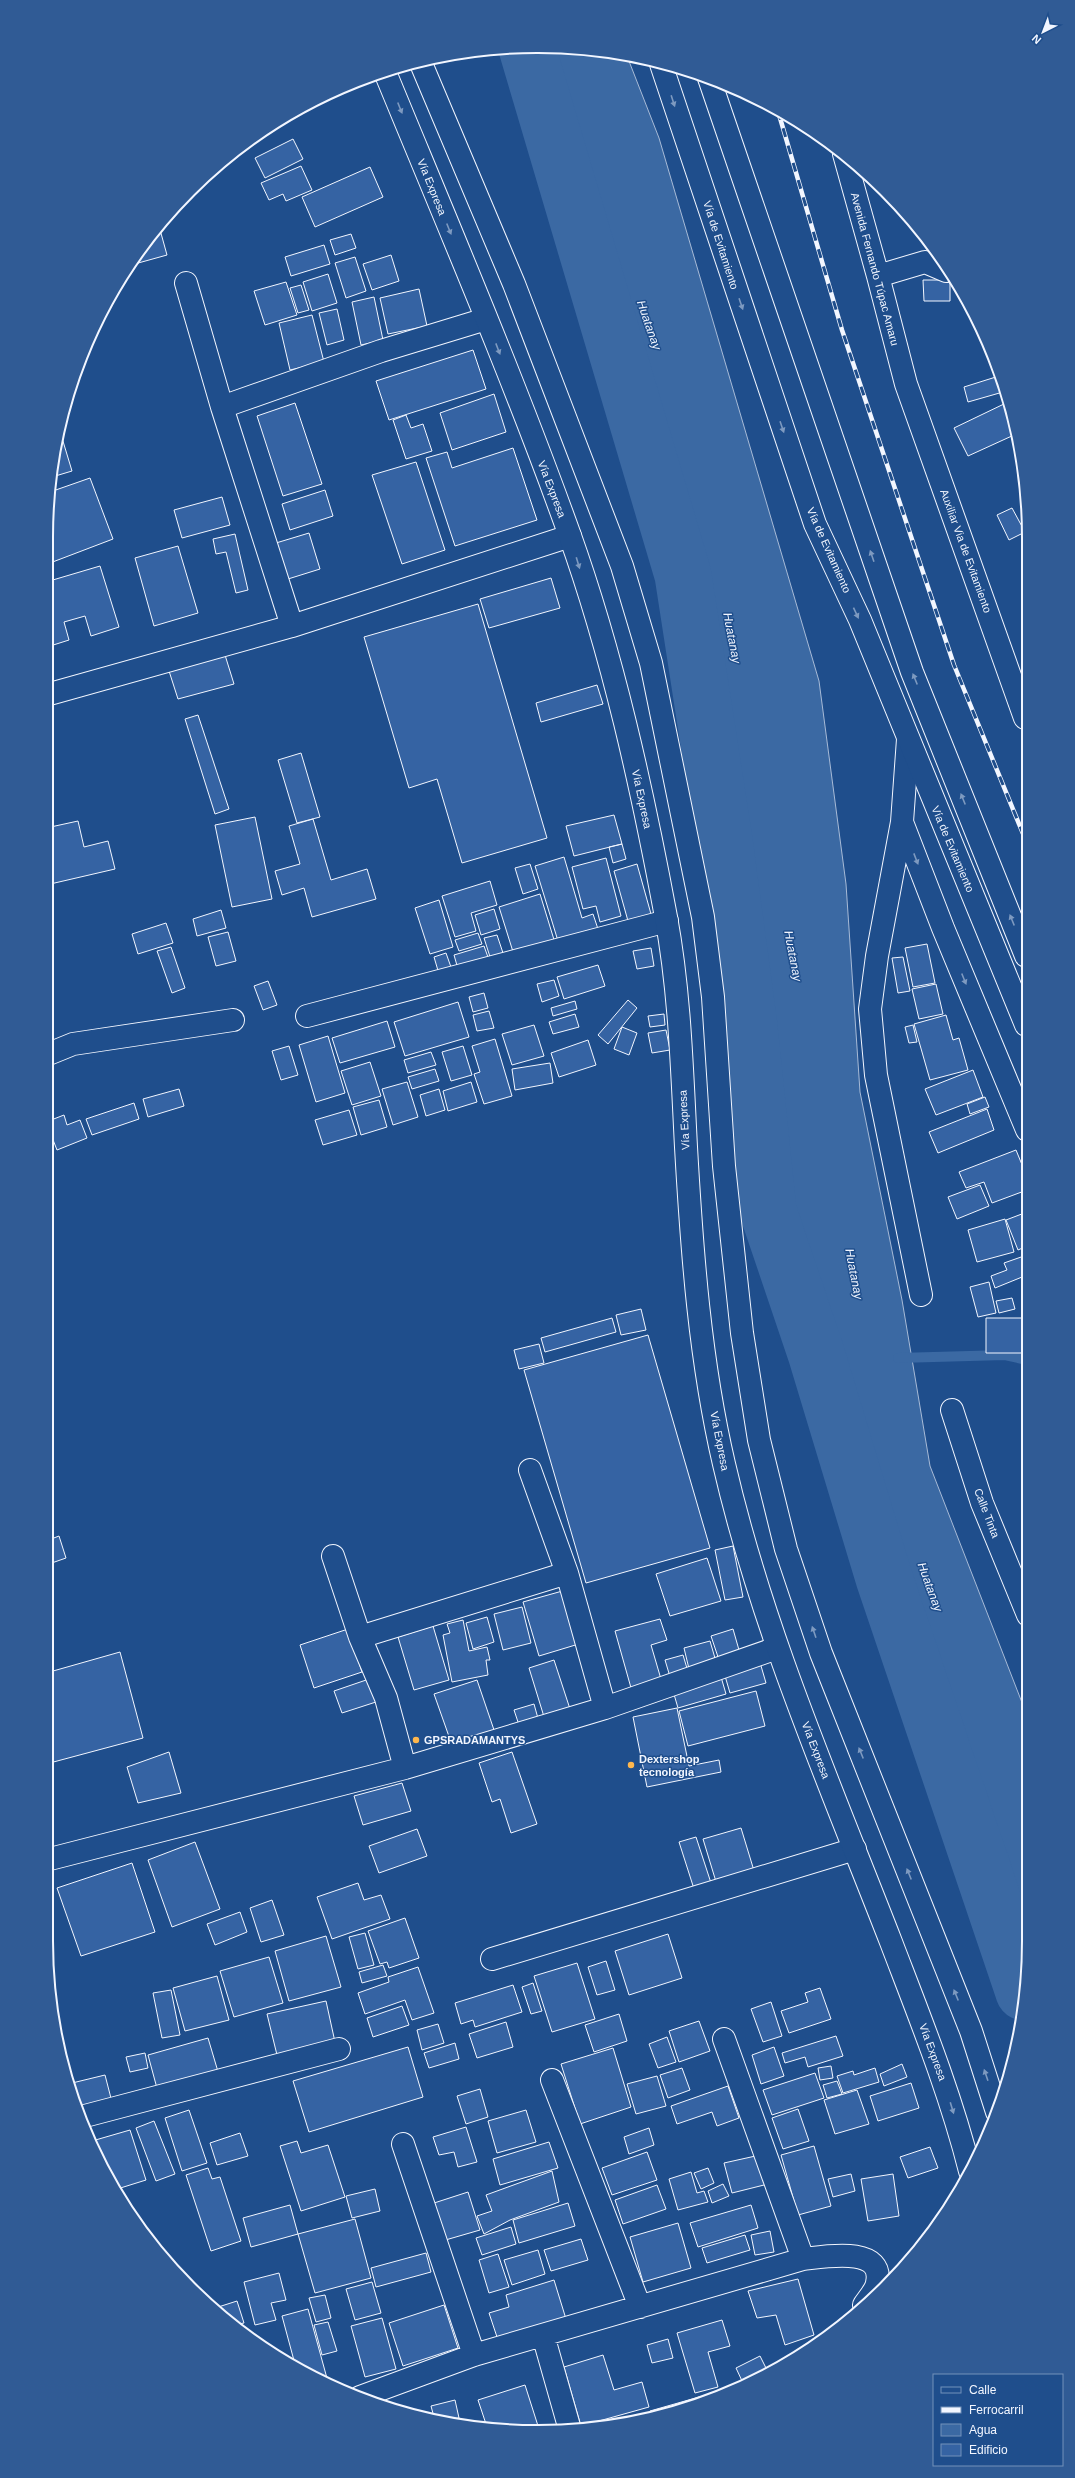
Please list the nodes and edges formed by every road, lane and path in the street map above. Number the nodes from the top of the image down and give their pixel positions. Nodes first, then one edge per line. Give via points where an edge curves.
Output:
1 (423, 67) edge
2 (663, 70) edge
3 (387, 77) edge
4 (712, 86) edge
5 (847, 165) edge
6 (940, 269) edge
7 (878, 276) junction
8 (186, 283) dead end
9 (486, 319) junction
10 (906, 384) joint
11 (222, 406) junction
12 (570, 536) junction
13 (292, 626) junction
14 (53, 693) edge
15 (1022, 707) edge
16 (908, 739) junction
17 (902, 822) junction
18 (667, 921) junction
19 (1022, 946) edge
20 (1022, 1015) edge
21 (307, 1016) dead end
22 (233, 1020) dead end
23 (53, 1052) edge
24 (1022, 1115) edge
25 (921, 1295) dead end
26 (952, 1410) dead end
27 (530, 1470) dead end
28 (333, 1556) dead end
29 (567, 1572) junction
30 (1022, 1600) edge
31 (360, 1637) junction
32 (777, 1648) junction
33 (605, 1708) junction
34 (405, 1768) junction
35 (855, 1849) junction
36 (53, 1858) edge
37 (492, 1959) dead end
38 (724, 2039) dead end
39 (339, 2049) dead end
40 (552, 2080) dead end
41 (994, 2102) edge
42 (86, 2116) edge
43 (403, 2144) dead end
44 (968, 2163) edge
45 (804, 2259) junction
46 (874, 2289) edge
47 (640, 2307) junction
48 (543, 2335) junction
49 (474, 2355) junction
50 (368, 2394) edge
51 (568, 2424) edge

41 -> 1 main road via 971,2031 821,1653 786,1549 759,1440 742,1333 724,1166 713,997 703,917 651,663 622,566 520,299
2 -> 16 main road, Vía de Evitamiento via 815,524 860,620
3 -> 9 main road, Vía Expresa
19 -> 4 main road via 912,672
5 - 7 main road, Avenida Fernando Túpac Amaru
6 - 7 main road via 925,262
7 - 10 main road, Avenida Fernando Túpac Amaru
8 - 11 main road
9 - 11 main road via 381,351
9 -> 12 main road, Vía Expresa
10 - 15 main road, Auxiliar Via de Evitamiento
11 - 13 main road
12 - 13 main road
12 -> 18 main road, Vía Expresa via 625,719
13 - 14 main road
16 - 17 main road
16 - 20 main road, Vía de Evitamiento
17 -> 24 main road
17 - 25 main road via 877,956 870,1009 876,1075
18 - 21 main road
18 - 32 main road, Vía Expresa via 675,975 689,1206 706,1368 723,1460 739,1525
22 - 23 main road via 73,1044
26 - 30 main road, Calle Tinta via 982,1503
27 - 29 main road
28 - 31 main road
29 - 31 main road
29 - 33 main road
31 - 34 main road via 386,1698
32 - 33 main road
32 - 35 main road, Vía Expresa
33 - 34 main road
34 - 36 main road
35 - 37 main road
35 -> 44 main road, Vía Expresa via 941,2071
38 - 45 main road
39 - 42 main road
40 - 47 main road
43 - 49 main road
45 - 46 main road via 851,2255 867,2259 875,2268 877,2283
45 - 47 main road
47 - 48 main road
48 - 49 main road
48 - 51 main road
49 - 50 main road

